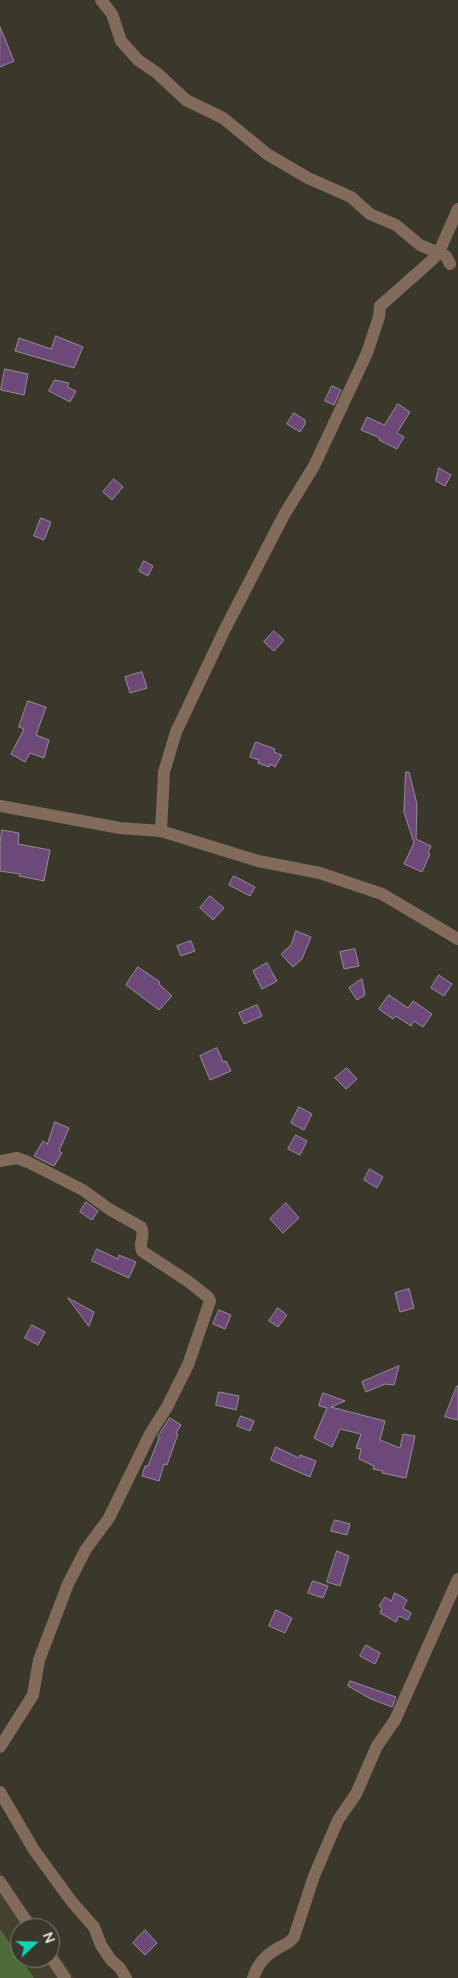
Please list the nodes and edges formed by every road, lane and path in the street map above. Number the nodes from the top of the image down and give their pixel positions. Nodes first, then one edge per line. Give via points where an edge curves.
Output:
1 (101, 0) edge
2 (458, 209) edge
3 (439, 252) junction
4 (450, 264) dead end
5 (0, 806) edge
6 (161, 830) junction
7 (458, 940) edge
8 (0, 1161) edge
9 (458, 1579) edge
10 (0, 1747) edge
11 (0, 1792) edge
12 (0, 1882) edge
13 (24, 1918) edge
14 (126, 1978) edge
15 (253, 1978) edge

1 - 3 street via 112,14 121,41 138,60 186,100 223,118 267,154 308,178 351,197 370,214 396,225 420,245
2 - 3 street
3 - 4 street
3 - 6 street via 380,306 367,354 314,466 284,514 176,732 164,772
5 - 6 street via 120,828
6 - 7 street via 258,861 320,873 382,894
8 - 10 street via 17,1158 28,1162 83,1190 141,1227 144,1234 142,1251 189,1282 210,1301 188,1365 167,1407 150,1434 109,1518 86,1549 68,1584 39,1660 33,1695
9 - 15 street via 395,1720 377,1746 356,1794 338,1820 314,1876 294,1937 290,1943 267,1955
11 - 14 street via 34,1850 94,1927 101,1945
12 - 13 street

